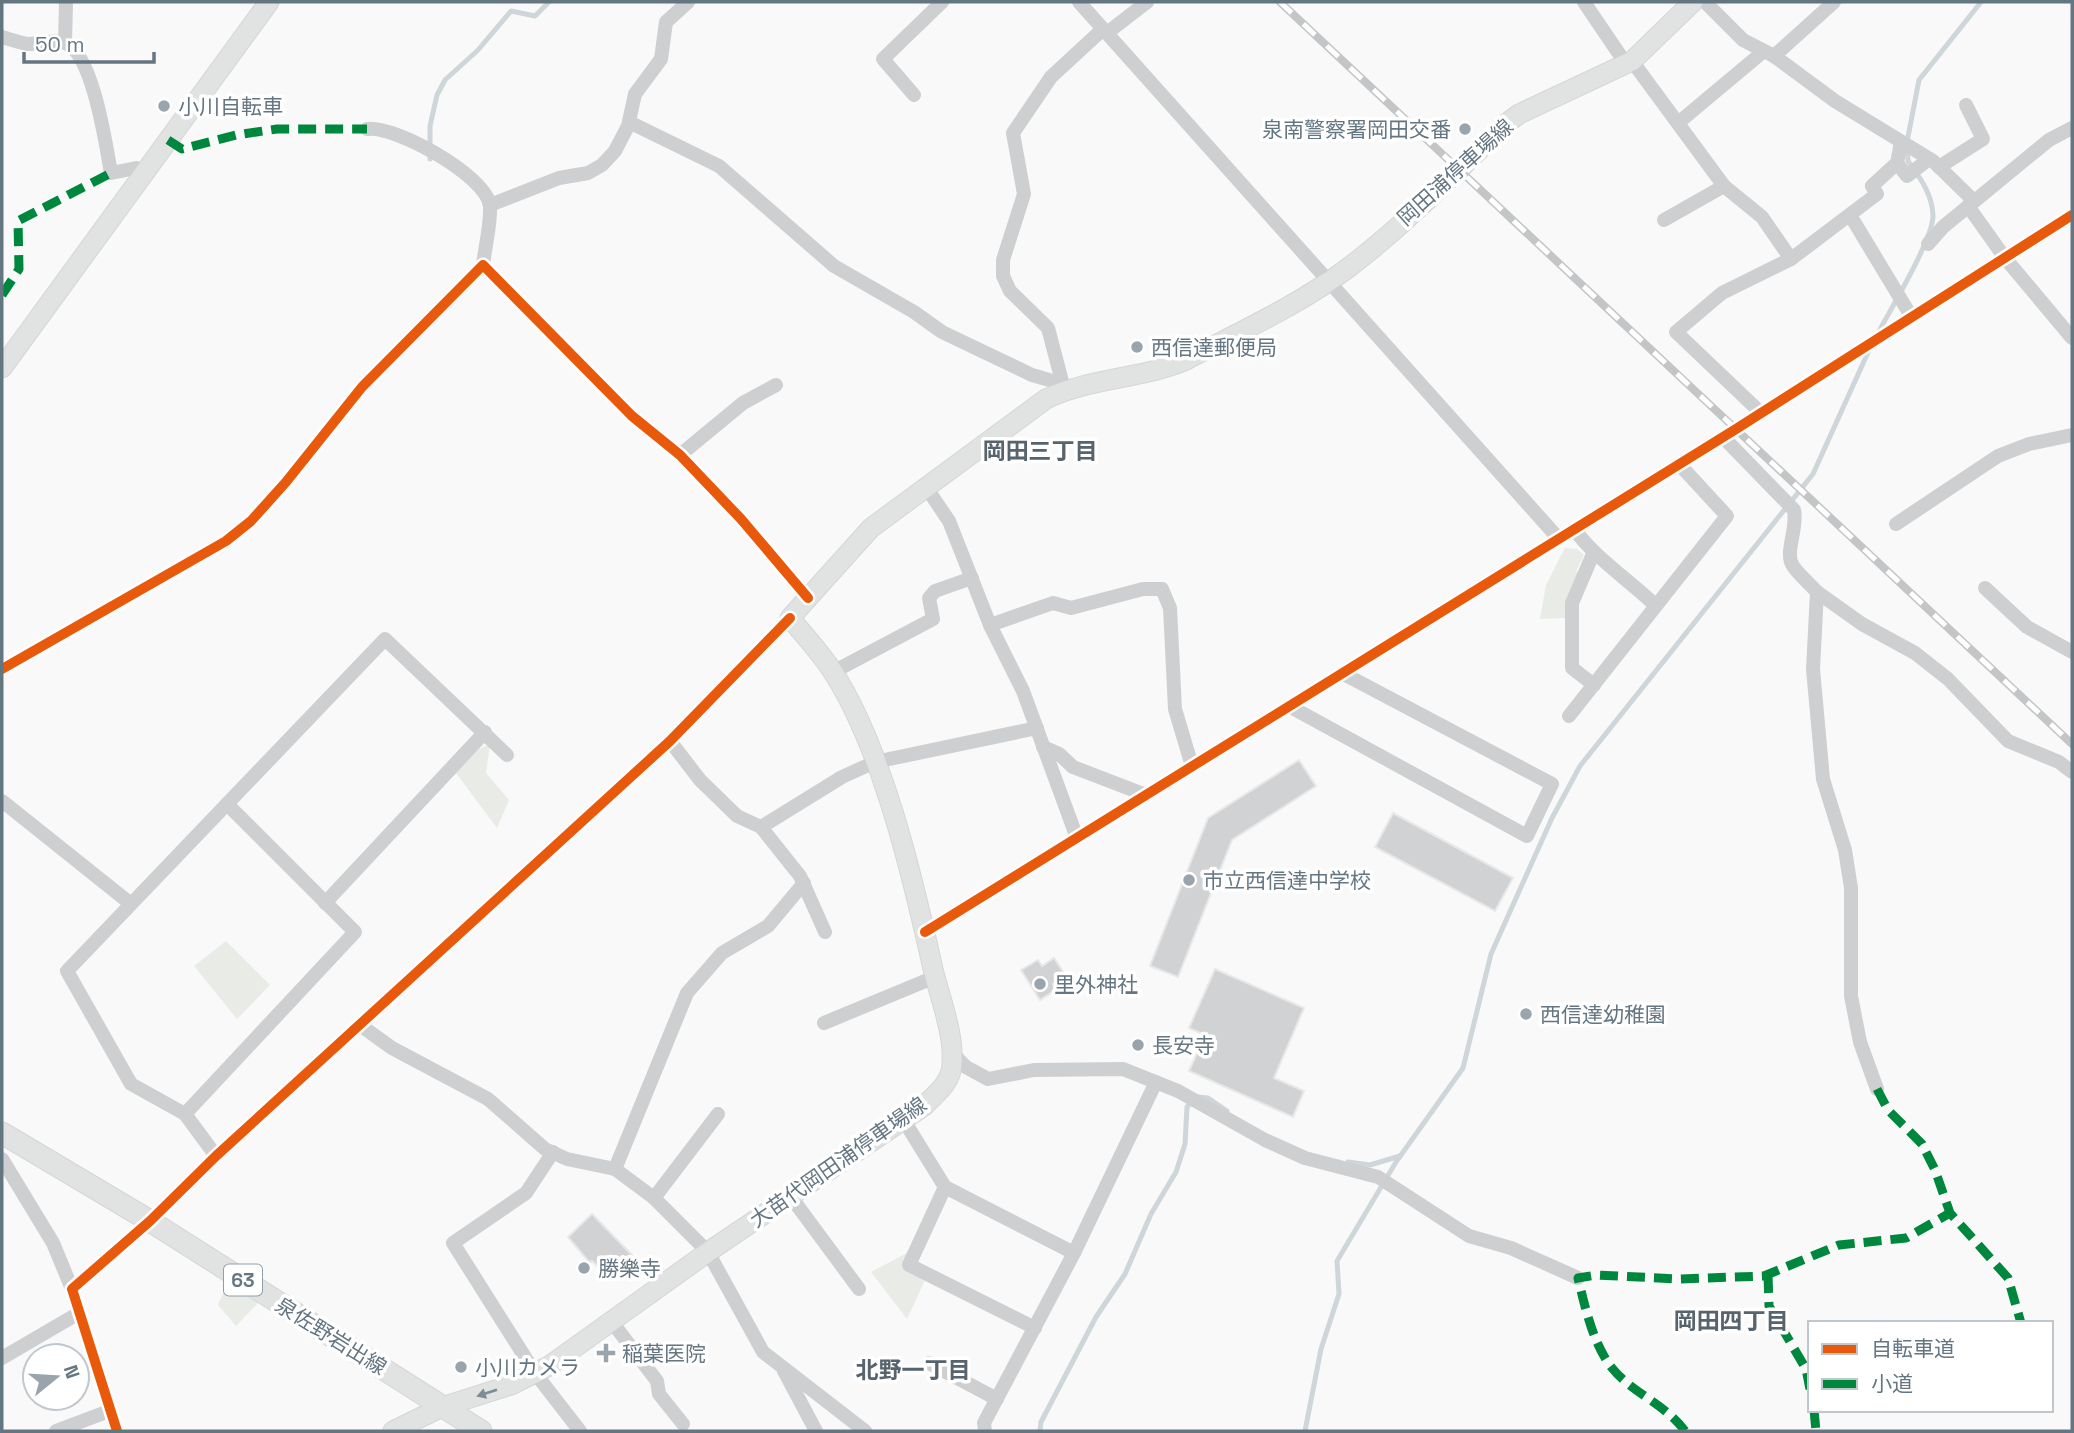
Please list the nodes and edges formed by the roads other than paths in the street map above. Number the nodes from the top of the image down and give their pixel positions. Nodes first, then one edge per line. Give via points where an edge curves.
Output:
1 (66, 2) edge
2 (269, 2) edge
3 (688, 2) edge
4 (942, 2) edge
5 (1079, 2) edge
6 (1147, 2) edge
7 (1584, 2) edge
8 (1693, 2) edge
9 (1705, 2) edge
10 (1834, 2) edge
11 (1105, 31) junction
12 (2, 37) edge
13 (65, 43) junction
14 (1769, 53) junction
15 (1629, 63) junction
16 (914, 95) dead end
17 (1966, 105) dead end
18 (629, 122) junction
19 (1678, 124) junction
20 (2072, 128) edge
21 (368, 129) dead end
22 (1901, 142) junction
23 (1897, 163) junction
24 (1934, 163) junction
25 (144, 174) junction
26 (1724, 186) junction
27 (1971, 203) junction
28 (490, 205) junction
29 (1850, 215) junction
30 (2072, 215) edge
31 (1664, 220) dead end
32 (1928, 244) dead end
33 (2005, 258) junction
34 (1791, 259) junction
35 (483, 265) junction
36 (1326, 282) junction
37 (1911, 316) junction
38 (2072, 338) edge
39 (2, 368) edge
40 (776, 385) dead end
41 (1064, 387) junction
42 (1760, 412) junction
43 (2072, 435) edge
44 (1723, 437) junction
45 (680, 455) junction
46 (1679, 464) junction
47 (926, 487) junction
48 (1896, 524) dead end
49 (1574, 529) junction
50 (1559, 539) junction
51 (1592, 554) junction
52 (972, 578) junction
53 (1986, 588) dead end
54 (1817, 592) junction
55 (808, 598) junction
56 (1656, 606) junction
57 (790, 618) junction
58 (990, 625) junction
59 (2072, 652) edge
60 (2, 669) edge
61 (833, 672) junction
62 (1342, 673) junction
63 (1594, 685) junction
64 (1289, 706) junction
65 (1569, 716) dead end
66 (1037, 728) junction
67 (485, 733) junction
68 (670, 741) junction
69 (1043, 747) junction
70 (507, 755) dead end
71 (875, 762) junction
72 (1192, 766) junction
73 (2072, 772) edge
74 (1146, 795) junction
75 (2, 801) edge
76 (227, 804) junction
77 (761, 827) junction
78 (1077, 838) junction
79 (804, 883) junction
80 (325, 903) junction
81 (131, 904) junction
82 (825, 932) dead end
83 (925, 932) junction
84 (935, 977) junction
85 (824, 1023) dead end
86 (360, 1025) junction
87 (951, 1052) junction
88 (1156, 1082) junction
89 (1877, 1089) dead end
90 (185, 1114) junction
91 (718, 1114) dead end
92 (903, 1119) junction
93 (2, 1133) edge
94 (553, 1152) junction
95 (216, 1156) junction
96 (2, 1159) edge
97 (615, 1169) junction
98 (945, 1187) junction
99 (791, 1197) junction
100 (654, 1198) junction
101 (150, 1221) junction
102 (708, 1252) junction
103 (1074, 1253) junction
104 (1578, 1278) dead end
105 (72, 1289) junction
106 (859, 1289) dead end
107 (79, 1313) junction
108 (612, 1322) junction
109 (1035, 1328) junction
110 (2, 1358) edge
111 (929, 1363) dead end
112 (782, 1367) junction
113 (535, 1373) junction
114 (997, 1399) junction
115 (442, 1407) junction
116 (109, 1411) junction
117 (683, 1424) dead end
118 (56, 1431) edge
119 (117, 1431) edge
120 (393, 1431) edge
121 (481, 1431) edge
122 (580, 1431) edge
123 (816, 1431) edge
124 (865, 1431) edge
125 (985, 1431) edge

1 - 13 street
2 - 25 main road
3 - 18 street via 666,22 661,59 635,94
4 - 16 street via 883,59
5 - 11 street
6 - 11 street
7 - 15 street
8 - 15 main road, 岡田浦停車場線
9 - 14 street via 1743,40
10 - 14 street
11 - 36 street
11 - 41 street via 1051,77 1013,132 1024,194 1003,260 1003,276 1010,291 1048,328
12 - 13 street via 25,44
13 - 25 street via 84,66 111,173 136,168
14 - 19 street
14 - 22 street
15 - 19 street
15 - 36 main road, 岡田浦停車場線 via 1513,118 1350,267
17 - 24 street via 1983,139
18 - 28 street via 615,151 602,165
18 - 41 street via 719,166 834,265 943,332
19 - 26 street
20 - 27 street via 2049,140
21 - 28 street via 379,127 417,142 466,176
22 - 23 street
22 - 24 street
23 - 24 street via 1908,176
23 - 29 street via 1872,186 1877,194
24 - 27 street
25 - 39 main road
26 - 31 street
26 - 34 street via 1762,217
27 - 32 street
27 - 33 street
28 - 35 street
29 - 34 street
29 - 37 street
30 - 33 street
33 - 37 street
33 - 38 street
34 - 42 street via 1722,293 1676,332
35 - 45 street via 632,416
35 - 60 street via 362,387 251,521 226,541
36 - 41 main road via 1162,370
36 - 50 street
37 - 42 street
40 - 45 street via 743,403
41 - 47 main road
42 - 44 street
43 - 48 street via 1998,456
44 - 46 street
44 - 54 street via 1794,510 1797,525 1789,552 1791,564
45 - 55 street
46 - 49 street
46 - 56 street via 1727,516
47 - 52 street via 949,521
47 - 55 main road via 871,528
49 - 50 street
49 - 51 street
50 - 62 street
51 - 56 street
51 - 63 street via 1572,603 1572,668
52 - 58 street
52 - 61 street via 935,591 929,598 933,619
53 - 59 street via 2026,627
54 - 73 street via 1948,678 2008,741
54 - 89 street via 1813,669 1823,779 1850,888 1851,996 1860,1042
55 - 57 main road
56 - 63 street
57 - 61 main road, 大苗代岡田浦停車場線
57 - 68 street
58 - 66 street
58 - 72 street via 1053,603 1071,608 1143,589 1162,589 1170,608 1175,709
61 - 71 main road, 大苗代岡田浦停車場線 via 858,717
62 - 64 street
62 - 64 street via 1552,784 1527,836
63 - 65 street
64 - 72 street
66 - 69 street
66 - 71 street
67 - 70 street
67 - 76 street via 385,639
67 - 80 street
68 - 77 street via 700,780 737,816
68 - 86 street
69 - 74 street via 1073,767
69 - 78 street
71 - 77 street
71 - 83 main road, 大苗代岡田浦停車場線
72 - 74 street
74 - 78 street
75 - 81 street
76 - 80 street
76 - 81 street
77 - 79 street
78 - 83 street
79 - 82 street
79 - 97 street via 768,926 722,953 687,993
80 - 90 street via 355,932
81 - 90 street via 66,971 131,1084
83 - 84 main road, 大苗代岡田浦停車場線
84 - 85 street
84 - 87 main road, 大苗代岡田浦停車場線
86 - 94 street via 392,1048 488,1099
86 - 95 street
87 - 88 street via 988,1079 1082,1067 1123,1069
87 - 92 main road, 大苗代岡田浦停車場線 via 952,1063 942,1088
88 - 103 street
88 - 104 street via 1305,1158 1385,1181 1469,1236 1511,1248
90 - 95 street
91 - 100 street
92 - 98 street
92 - 99 main road, 大苗代岡田浦停車場線
93 - 101 main road, 泉佐野岩出線 / 63
94 - 97 street
94 - 113 street via 526,1193 453,1243
95 - 101 street
96 - 105 street via 53,1243
97 - 100 street
98 - 103 street
98 - 109 street via 909,1265
99 - 102 main road, 大苗代岡田浦停車場線
99 - 106 street
100 - 102 street
101 - 105 street
101 - 115 main road, 泉佐野岩出線 / 63
102 - 108 main road, 大苗代岡田浦停車場線
102 - 112 street via 763,1352
103 - 109 street
105 - 107 street
107 - 110 street
107 - 116 street
108 - 113 main road, 大苗代岡田浦停車場線
108 - 117 street
109 - 114 street
111 - 114 street
112 - 123 street
112 - 124 street
113 -> 115 main road, 大苗代岡田浦停車場線
113 - 122 street
114 - 125 street via 984,1423
115 - 120 main road, 大苗代岡田浦停車場線
115 - 121 main road, 泉佐野岩出線 / 63
116 - 118 street
116 - 119 street

